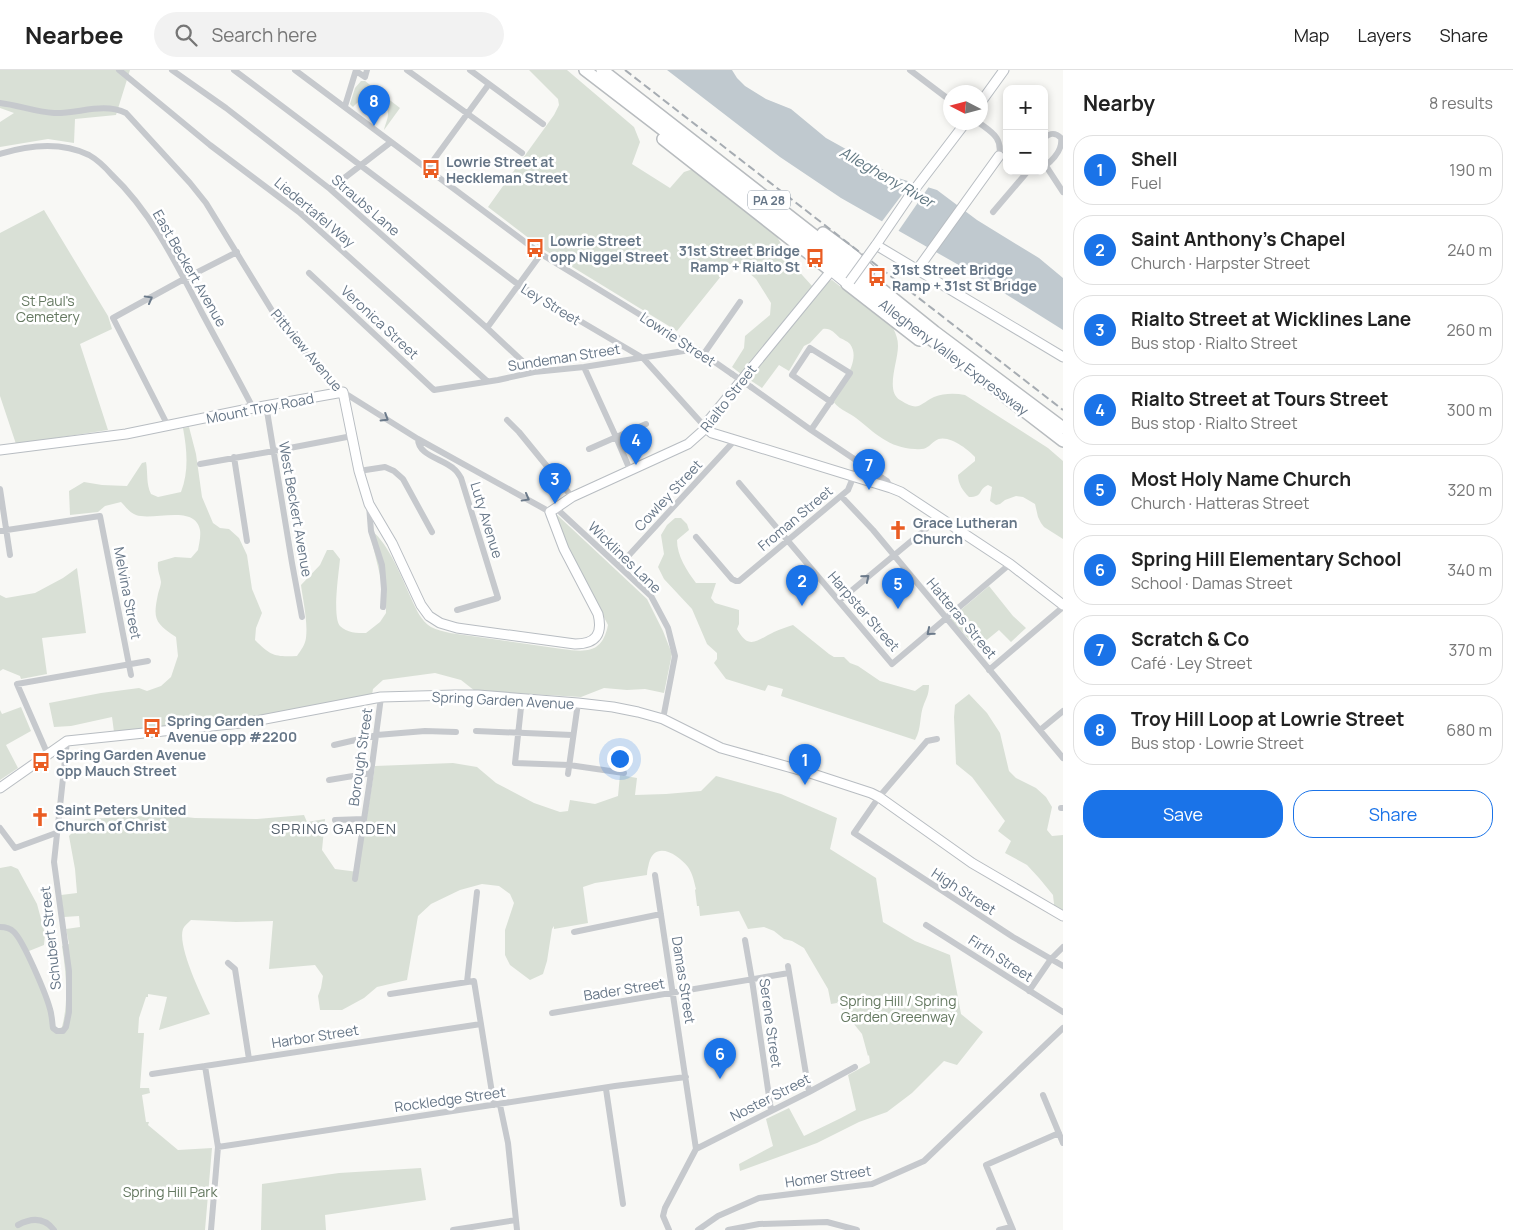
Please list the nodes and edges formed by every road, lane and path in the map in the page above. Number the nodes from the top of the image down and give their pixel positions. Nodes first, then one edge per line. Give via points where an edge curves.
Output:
1 (119, 70) edge
2 (172, 70) edge
3 (234, 70) edge
4 (295, 70) edge
5 (356, 70) edge
6 (367, 70) edge
7 (407, 70) edge
8 (470, 70) edge
9 (577, 70) edge
10 (585, 70) edge
11 (602, 70) edge
12 (609, 70) edge
13 (910, 70) edge
14 (1004, 70) edge
15 (489, 84) junction
16 (988, 91) edge
17 (943, 96) edge
18 (0, 103) edge
19 (345, 106) junction
20 (467, 114) junction
21 (543, 124) dead end
22 (960, 130) edge
23 (988, 130) edge
24 (1048, 136) edge
25 (391, 142) junction
26 (1003, 152) edge
27 (522, 153) dead end
28 (0, 154) edge
29 (1048, 164) edge
30 (361, 166) junction
31 (426, 169) junction
32 (1048, 171) edge
33 (1025, 175) edge
34 (330, 189) junction
35 (1063, 192) edge
36 (993, 212) dead end
37 (876, 245) junction
38 (237, 252) junction
39 (541, 254) junction
40 (862, 264) junction
41 (917, 270) junction
42 (830, 271) junction
43 (309, 273) dead end
44 (184, 279) junction
45 (849, 283) junction
46 (519, 285) junction
47 (740, 302) dead end
48 (487, 328) junction
49 (696, 349) junction
50 (703, 355) junction
51 (1063, 357) edge
52 (643, 358) junction
53 (584, 367) junction
54 (534, 372) junction
55 (487, 381) junction
56 (434, 390) joint
57 (343, 392) junction
58 (831, 402) junction
59 (266, 405) junction
60 (253, 408) junction
61 (1046, 415) junction
62 (507, 420) dead end
63 (646, 424) dead end
64 (168, 426) junction
65 (706, 428) junction
66 (1063, 428) edge
67 (1049, 429) junction
68 (811, 430) junction
69 (352, 436) junction
70 (616, 437) junction
71 (418, 439) junction
72 (735, 440) junction
73 (1063, 440) edge
74 (589, 449) dead end
75 (0, 450) edge
76 (274, 451) junction
77 (234, 457) junction
78 (859, 463) junction
79 (200, 464) dead end
80 (630, 470) junction
81 (359, 471) junction
82 (853, 477) junction
83 (739, 483) dead end
84 (891, 488) junction
85 (0, 489) edge
86 (841, 496) junction
87 (572, 498) junction
88 (368, 504) junction
89 (553, 510) junction
90 (939, 518) junction
91 (3, 530) edge
92 (432, 532) dead end
93 (696, 537) dead end
94 (247, 541) dead end
95 (787, 541) junction
96 (10, 555) dead end
97 (894, 556) junction
98 (1010, 564) junction
99 (619, 566) junction
100 (839, 601) junction
101 (1063, 606) edge
102 (383, 607) dead end
103 (457, 610) dead end
104 (302, 618) dead end
105 (946, 619) junction
106 (148, 661) dead end
107 (128, 665) junction
108 (989, 670) junction
109 (131, 676) dead end
110 (381, 697) junction
111 (522, 698) junction
112 (578, 703) junction
113 (1063, 711) edge
114 (663, 719) junction
115 (476, 730) dead end
116 (1040, 730) junction
117 (456, 732) dead end
118 (518, 733) junction
119 (377, 735) junction
120 (572, 735) junction
121 (937, 739) dead end
122 (67, 741) junction
123 (334, 745) dead end
124 (48, 755) junction
125 (1063, 758) edge
126 (569, 765) junction
127 (371, 773) junction
128 (624, 773) dead end
129 (568, 774) dead end
130 (329, 780) dead end
131 (0, 788) edge
132 (879, 796) junction
133 (364, 819) junction
134 (335, 820) dead end
135 (0, 828) edge
136 (56, 833) junction
137 (655, 875) dead end
138 (355, 879) dead end
139 (477, 892) dead end
140 (661, 914) junction
141 (1063, 916) edge
142 (926, 925) dead end
143 (0, 927) edge
144 (574, 932) dead end
145 (745, 940) dead end
146 (1063, 947) edge
147 (1051, 959) junction
148 (228, 963) dead end
149 (1063, 966) edge
150 (752, 980) junction
151 (467, 982) junction
152 (1029, 991) junction
153 (674, 993) junction
154 (390, 994) dead end
155 (1063, 1012) edge
156 (552, 1013) dead end
157 (481, 1024) junction
158 (1063, 1028) edge
159 (249, 1059) junction
160 (205, 1066) junction
161 (854, 1067) dead end
162 (152, 1074) dead end
163 (686, 1077) junction
164 (606, 1089) junction
165 (809, 1092) junction
166 (1043, 1095) dead end
167 (497, 1105) junction
168 (771, 1110) junction
169 (1059, 1133) junction
170 (1063, 1143) edge
171 (218, 1147) junction
172 (696, 1149) junction
173 (623, 1204) dead end
174 (516, 1220) junction
175 (18, 1225) dead end
176 (1012, 1228) edge
177 (54, 1230) edge
178 (211, 1230) edge
179 (453, 1230) edge
180 (517, 1230) edge
181 (668, 1230) edge
182 (698, 1230) edge
183 (728, 1230) edge
184 (857, 1230) edge
185 (999, 1230) edge

1 - 55 street, Liedertafel Way via 210,145 299,212
2 - 34 street, Straubs Lane
3 - 30 street, Ley Street
4 - 19 street, Lowrie Street
5 - 6 street via 365,77
5 - 19 street
7 - 20 street
8 - 15 street
9 - 42 highway
10 - 67 highway, Allegheny Valley Expressway / PA 28
11 - 61 highway, Allegheny Valley Expressway / PA 28 via 935,332
12 - 40 highway
13 - 17 street
14 - 16 street
15 - 20 street
15 - 21 street
18 - 38 street, Pittview Avenue via 48,112 109,108 126,113 206,203
19 - 25 street, Lowrie Street
20 - 27 street
20 - 31 street
22 - 37 street
23 - 26 street via 996,136
24 - 29 street via 1058,135 1062,141 1060,150
25 - 30 street
25 - 31 street, Lowrie Street
26 - 41 street
28 - 44 street, East Beckert Avenue via 25,148 58,146 73,149 95,160 121,183 150,220
30 - 34 street
30 - 46 street, Ley Street
31 - 39 street, Lowrie Street
32 - 35 street
33 - 36 street
34 - 48 street, Straubs Lane
37 - 40 street, bridge
37 - 41 street
38 - 44 street
38 - 57 street, Pittview Avenue via 282,324 328,380
39 - 46 street
39 - 49 street, Lowrie Street
40 - 45 street, bridge
40 - 61 highway via 996,369
41 - 51 street
42 - 45 street
42 - 65 street, Rialto Street via 709,420
43 - 56 street, Veronica Street
44 - 60 street, East Beckert Avenue
64 -> 44 street via 113,318
45 - 67 highway via 969,376
46 - 48 street
46 - 52 street, Ley Street
47 - 50 street
48 - 54 street, Straubs Lane
49 - 50 street, Lowrie Street
49 - 52 street, Sundeman Street
50 - 68 street, Lowrie Street, bridge
52 - 53 street, Sundeman Street
52 - 65 street, Ley Street
53 - 54 street, Sundeman Street
53 - 70 street
54 - 55 street, Sundeman Street
55 - 56 street, Sundeman Street
57 - 59 street, Mount Troy Road
57 - 69 street, Pittview Avenue
57 -> 71 street
58 - 58 street via 792,375 810,348 850,373
58 - 68 street
59 - 60 street, Mount Troy Road
59 - 76 street, West Beckert Avenue
60 - 64 street, Mount Troy Road
61 - 66 highway, Allegheny Valley Expressway / PA 28
62 - 87 street
63 - 70 street
64 - 75 street, Mount Troy Road
65 - 72 street, Ley Street
65 - 80 street, Rialto Street via 688,444
67 - 73 highway, Allegheny Valley Expressway / PA 28
68 - 78 street, Lowrie Street
69 - 76 street
69 - 81 street, Pittview Avenue
70 - 74 street
70 - 80 street
71 -> 89 street
71 - 103 street, Luty Avenue via 423,450 454,468 461,478 498,598
72 - 82 street, Ley Street
72 - 99 street, Cowley Street
76 - 77 street
76 - 104 street, West Beckert Avenue
77 - 79 street
77 - 94 street
78 - 82 street, Froman Street
78 - 84 street, Lowrie Street via 887,481
80 - 87 street, Rialto Street
81 - 88 street, Pittview Avenue
81 - 92 street via 385,467 403,479
82 - 84 street, Ley Street
82 - 86 street, Froman Street
83 - 95 street, Harpster Street
84 - 90 street, Lowrie Street
85 - 91 street
86 - 95 street, Froman Street
86 - 97 street, Hatteras Street
87 - 89 street, Rialto Street
88 - 89 street, Pittview Avenue via 392,543 421,605 440,623 575,644 588,643 599,632 598,614 564,549
88 - 102 street via 382,565
89 - 99 street, Wicklines Lane
90 - 97 street
90 - 98 street, Lowrie Street
91 - 96 street
91 - 107 street, Melvina Street via 100,516
93 - 95 street, Froman Street via 736,582
95 - 100 street, Harpster Street
100 -> 97 street
97 - 105 street, Hatteras Street
98 - 101 street, Lowrie Street
98 - 105 street
99 - 114 street, Wicklines Lane via 651,596 673,644 675,656
105 -> 100 street, Harpster Street via 892,664
101 - 108 street
105 - 108 street, Hatteras Street
106 - 107 street
107 - 109 street, Melvina Street
107 - 124 street via 17,684
108 - 116 street, Hatteras Street
110 - 111 street, Spring Garden Avenue via 455,695
110 - 119 street, Borough Street
110 - 122 street, Spring Garden Avenue via 250,722
111 - 112 street, Spring Garden Avenue
111 - 118 street
112 - 114 street, Spring Garden Avenue via 613,707
112 - 120 street
113 - 116 street
114 - 132 street, Spring Garden Avenue via 721,748 810,772
115 - 118 street
116 - 125 street, Hatteras Street
117 - 119 street
118 - 120 street
118 - 126 street via 515,763
119 - 123 street
119 - 127 street, Borough Street
120 - 126 street
121 - 132 street via 927,741
122 - 124 street
122 - 136 street, Schubert Street
124 - 131 street
126 - 128 street
126 - 129 street
127 - 130 street
127 - 133 street, Borough Street
132 - 141 street, Spring Garden Avenue via 972,863
132 - 147 street, High Street via 854,833
133 - 134 street
133 - 138 street, Borough Street
135 - 136 street via 15,848
136 - 143 street, Schubert Street via 54,862 70,971 69,1012 63,1031 53,1028 45,994 19,938 9,928
137 - 140 street, Damas Street
139 - 151 street
140 - 144 street
140 - 153 street, Damas Street
142 - 152 street, Firth Street
145 - 150 street, Serene Street
146 - 147 street
147 - 149 street, High Street
147 - 152 street
148 - 159 street via 235,969
150 - 153 street, Bader Street
150 - 165 street, Bader Street via 789,969
150 - 168 street, Serene Street
151 - 154 street
151 - 157 street via 474,981
152 - 155 street, Firth Street
153 - 156 street, Bader Street
153 - 163 street, Damas Street
157 - 159 street, Harbor Street
157 - 167 street
158 - 182 street, Homer Street via 924,1162 872,1184 759,1198 718,1216
159 - 160 street, Harbor Street
160 - 162 street, Harbor Street
160 - 171 street
161 - 165 street, Noster Street
163 - 164 street, Rockledge Street
163 - 172 street, Damas Street
164 - 167 street, Rockledge Street
164 - 173 street
165 - 168 street, Noster Street
166 - 169 street
167 - 171 street, Rockledge Street
167 - 174 street via 508,1143
168 - 172 street, Noster Street
169 - 170 street
169 - 176 street via 986,1165
171 - 178 street
172 - 181 street via 665,1208 663,1216
174 - 179 street
174 - 180 street
175 - 177 street via 39,1220
176 - 185 street
183 - 184 street via 759,1224 827,1222

